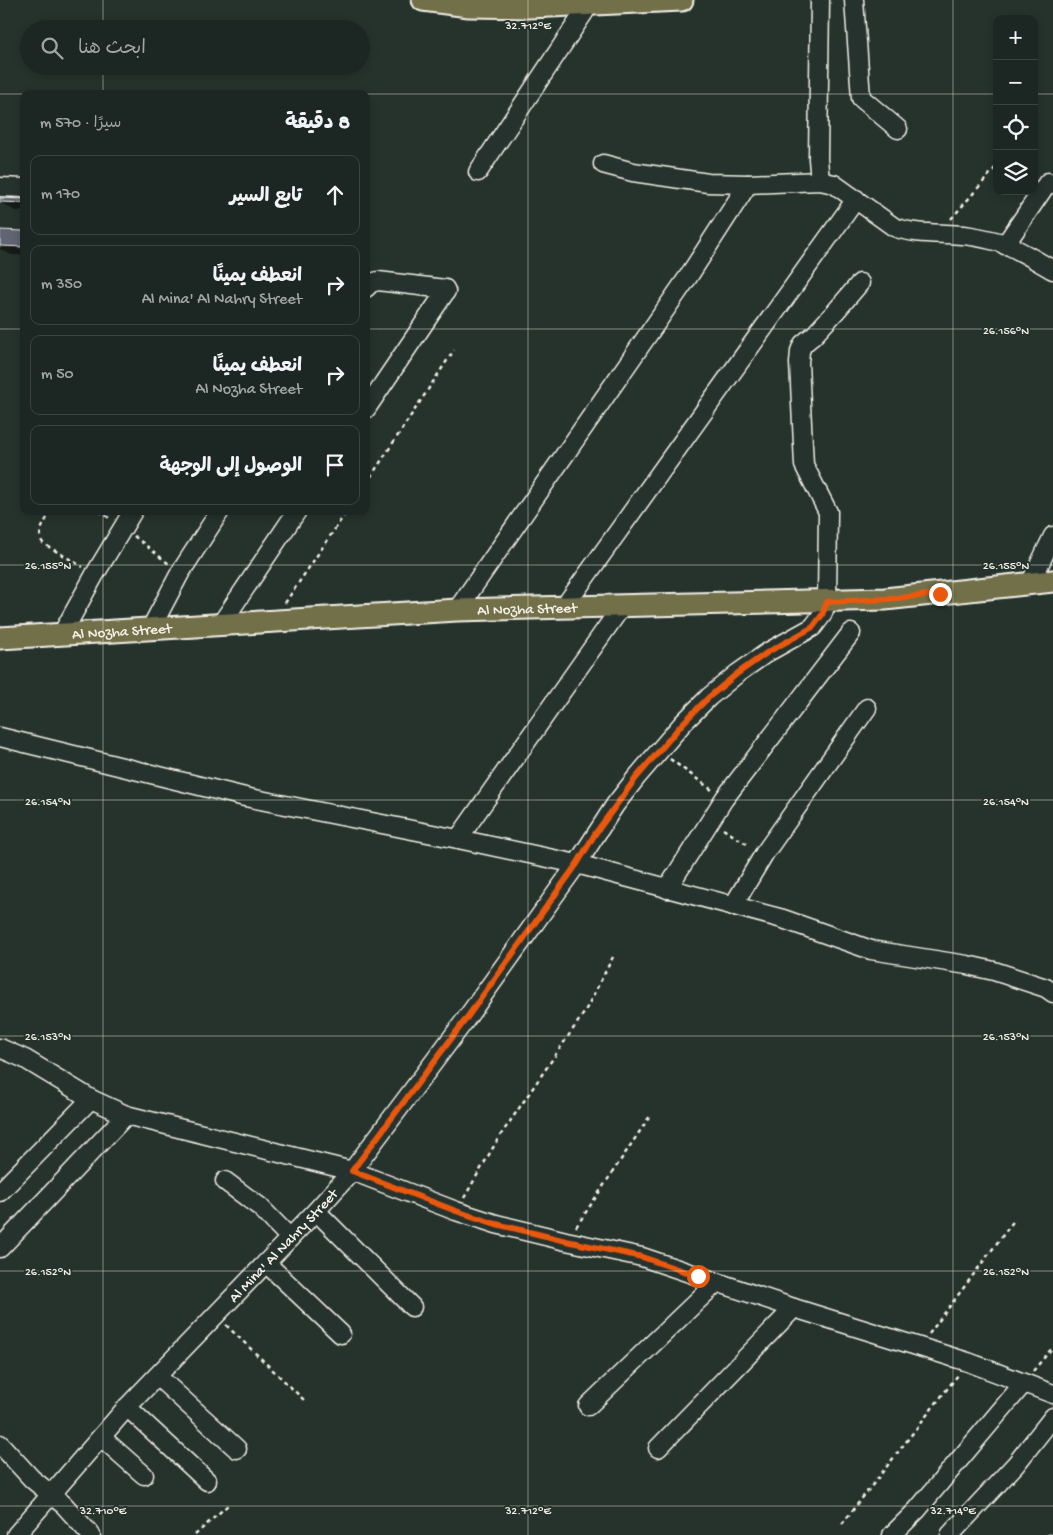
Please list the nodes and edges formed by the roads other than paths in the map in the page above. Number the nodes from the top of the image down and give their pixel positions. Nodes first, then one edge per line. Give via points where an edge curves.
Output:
1 (423, 0) edge
2 (682, 0) edge
3 (820, 0) edge
4 (854, 0) edge
5 (589, 5) junction
6 (898, 129) dead end
7 (603, 164) dead end
8 (478, 172) dead end
9 (820, 181) junction
10 (748, 184) junction
11 (1053, 184) edge
12 (0, 187) edge
13 (20, 188) edge
14 (856, 199) junction
15 (1005, 244) junction
16 (1053, 270) edge
17 (860, 283) dead end
18 (370, 284) edge
19 (370, 403) edge
20 (131, 515) edge
21 (217, 515) edge
22 (294, 515) edge
23 (1053, 536) edge
24 (1053, 581) edge
25 (1030, 584) junction
26 (827, 602) junction
27 (622, 606) junction
28 (564, 607) junction
29 (457, 610) junction
30 (221, 624) junction
31 (151, 628) junction
32 (852, 633) dead end
33 (62, 634) junction
34 (0, 638) edge
35 (867, 708) dead end
36 (0, 738) edge
37 (458, 839) junction
38 (577, 864) junction
39 (667, 889) junction
40 (733, 906) junction
41 (1053, 993) edge
42 (0, 1048) edge
43 (90, 1099) junction
44 (126, 1116) junction
45 (352, 1171) junction
46 (225, 1181) dead end
47 (0, 1192) edge
48 (316, 1211) junction
49 (290, 1238) junction
50 (0, 1248) edge
51 (266, 1263) junction
52 (717, 1282) junction
53 (412, 1307) dead end
54 (794, 1308) junction
55 (341, 1334) dead end
56 (157, 1376) junction
57 (1023, 1384) junction
58 (1053, 1394) edge
59 (588, 1406) dead end
60 (127, 1407) junction
61 (1053, 1417) edge
62 (101, 1437) junction
63 (0, 1444) edge
64 (658, 1448) dead end
65 (237, 1449) dead end
66 (144, 1475) dead end
67 (207, 1481) dead end
68 (52, 1496) junction
69 (16, 1535) edge
70 (91, 1535) edge
71 (892, 1535) edge
72 (950, 1535) edge

1 - 5 main road via 469,6 529,8
2 - 5 main road
3 - 9 street
4 - 6 street via 861,98
5 - 8 street
7 - 10 street via 672,179
9 - 10 street
9 - 14 street via 834,184
10 - 29 street via 688,277
11 - 15 street via 1048,182
12 - 13 street
14 - 15 street via 900,229 971,236
14 - 28 street
15 - 16 street
17 - 26 street via 800,351 804,465 828,512
18 - 19 street via 378,281 446,291
20 - 33 street
21 - 31 street via 180,573
22 - 30 street
23 - 25 street
24 - 25 main road, Al Nozha Street
25 - 26 main road, Al Nozha Street
26 - 27 main road, Al Nozha Street
26 - 38 street, Al Mina' Al Nahry Street via 813,627 738,673 689,716 615,806
27 - 28 main road, Al Nozha Street
27 - 37 street
28 - 29 main road, Al Nozha Street
29 - 30 main road, Al Nozha Street
30 - 31 main road, Al Nozha Street
31 - 33 main road, Al Nozha Street
32 - 39 street via 724,799
33 - 34 main road, Al Nozha Street
35 - 40 street via 764,854
36 - 37 street via 245,797
37 - 38 street
38 - 39 street
38 - 45 street, Al Mina' Al Nahry Street
39 - 40 street
40 - 41 street via 783,919 871,950 994,971
42 - 43 street
43 - 44 street
43 - 47 street
44 - 45 street
44 - 50 street
45 - 48 street, Al Mina' Al Nahry Street
45 - 52 street via 496,1224 642,1257
46 - 49 street via 260,1207
48 - 49 street, Al Mina' Al Nahry Street
48 - 53 street
49 - 51 street, Al Mina' Al Nahry Street
51 - 55 street
51 - 56 street, Al Mina' Al Nahry Street
52 - 54 street
52 - 59 street
54 - 57 street via 968,1362
54 - 64 street
56 - 60 street, Al Mina' Al Nahry Street
56 - 65 street
57 - 58 street
57 - 71 street
60 - 62 street, Al Mina' Al Nahry Street
60 - 67 street
61 - 72 street via 1016,1464
62 - 66 street
62 - 68 street, Al Mina' Al Nahry Street
63 - 68 street
68 - 69 street, Al Mina' Al Nahry Street
68 - 70 street

